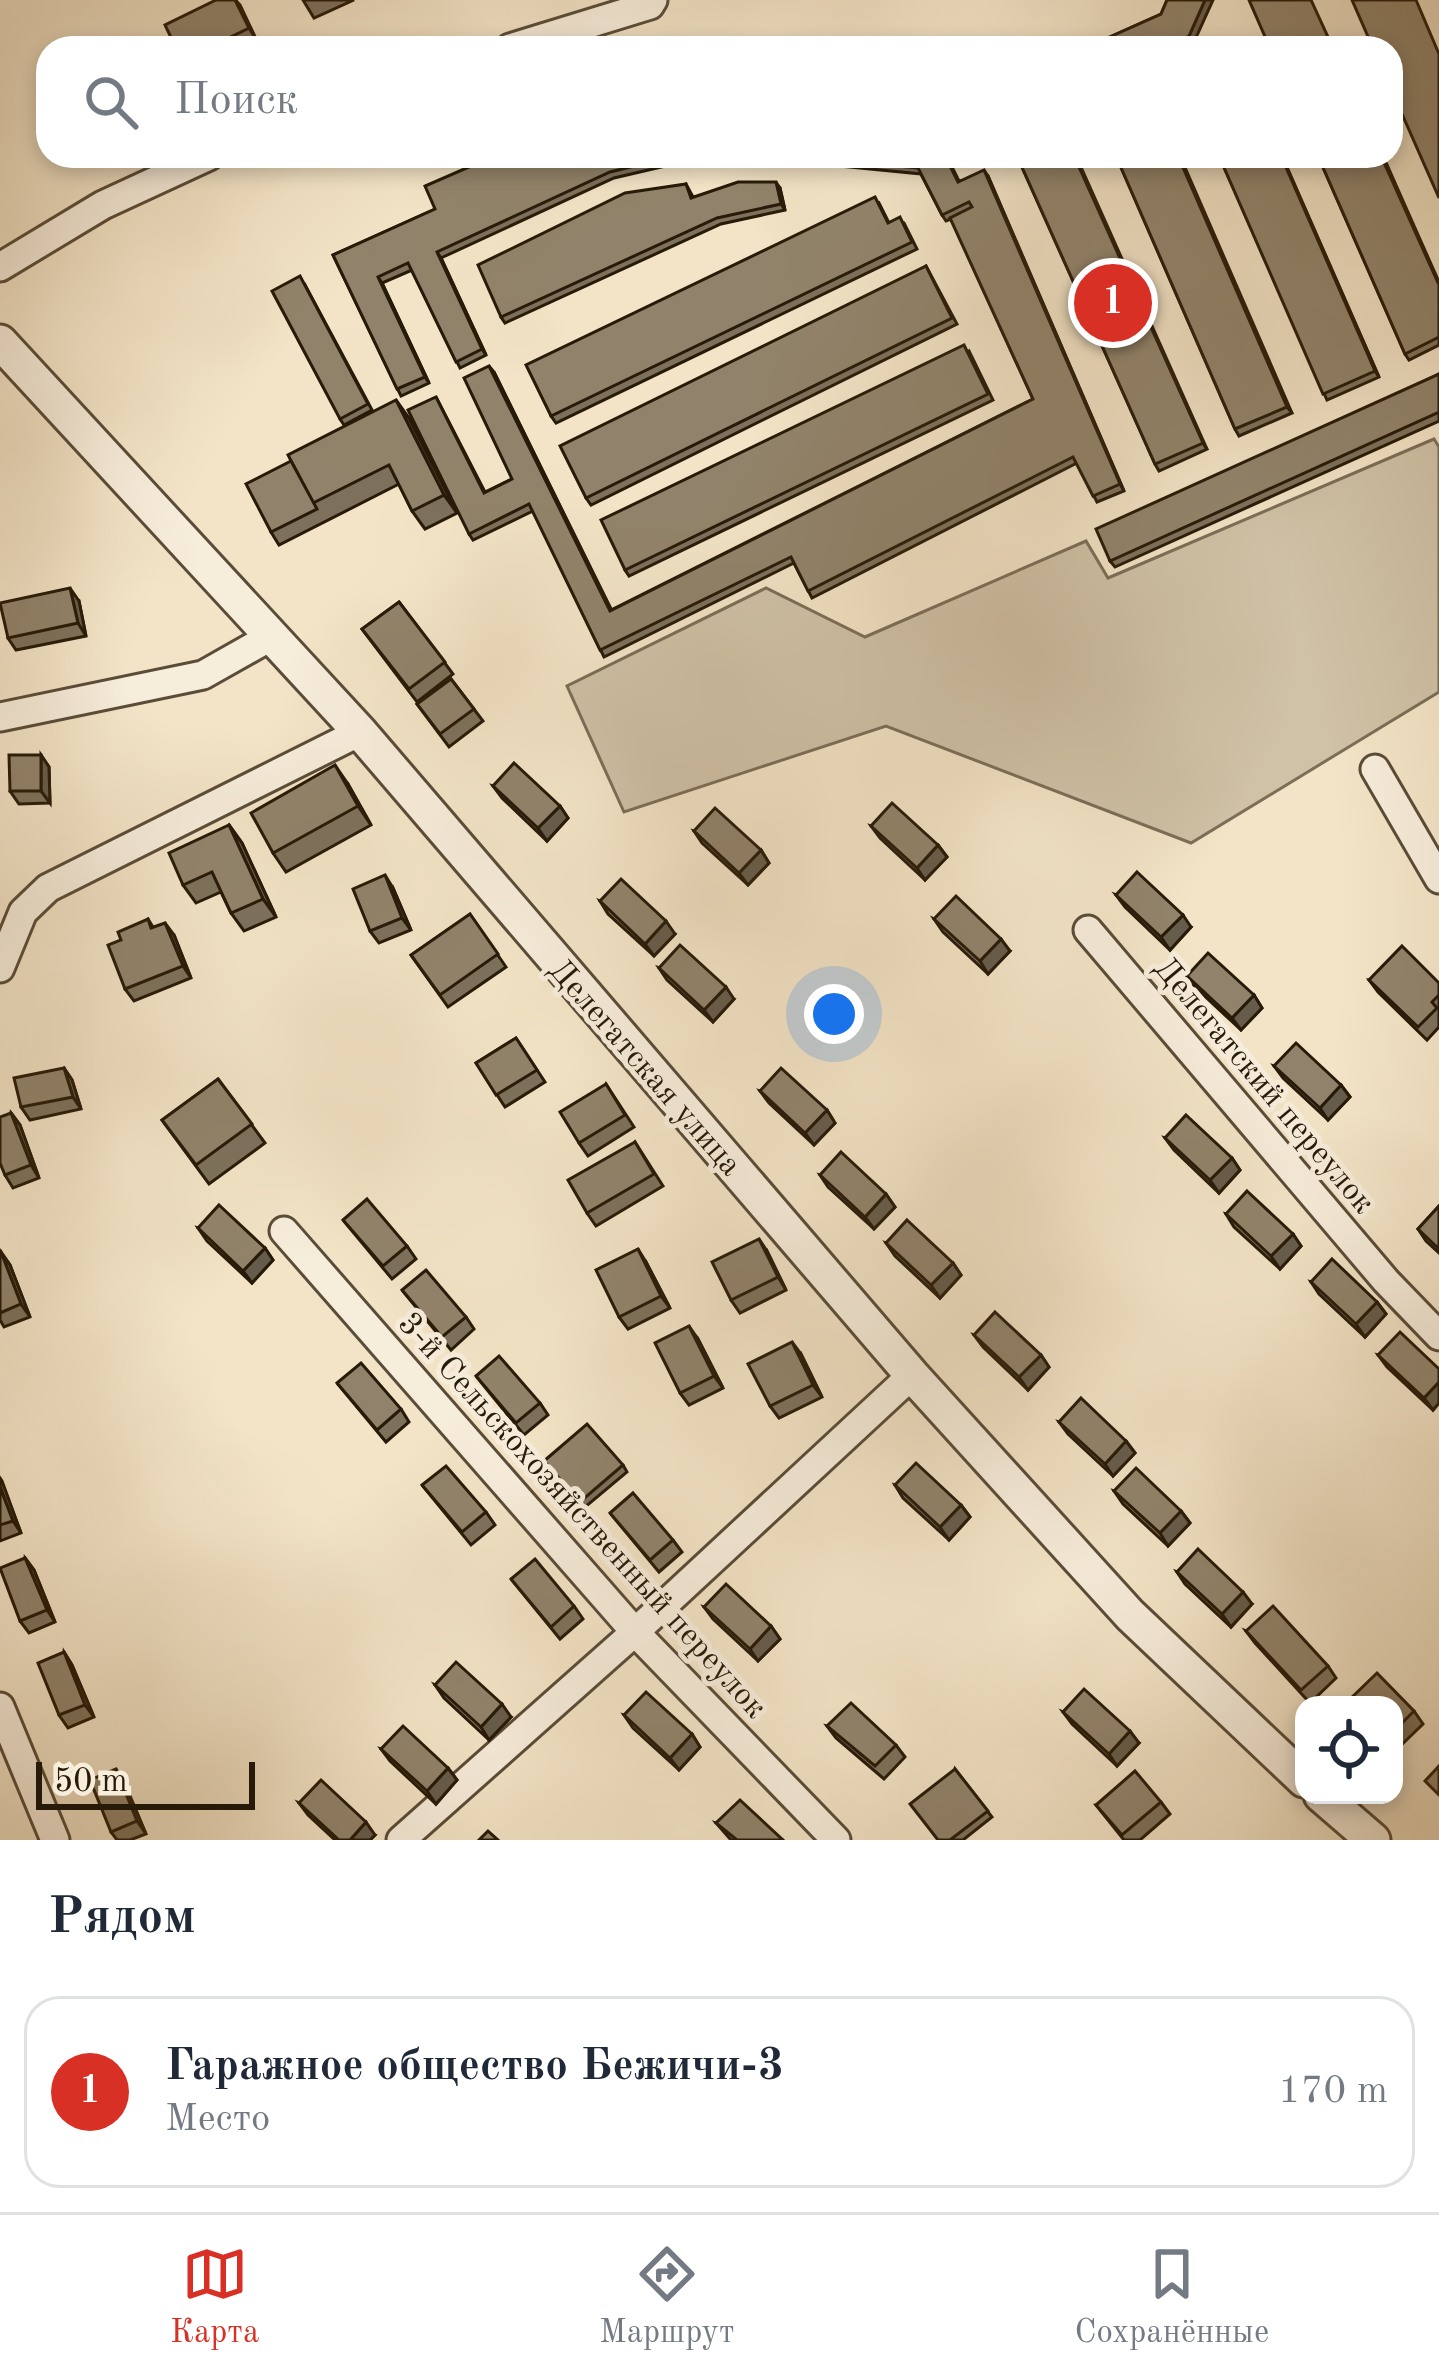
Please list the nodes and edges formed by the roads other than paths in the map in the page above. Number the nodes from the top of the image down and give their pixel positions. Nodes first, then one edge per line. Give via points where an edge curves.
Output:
1 (653, 0) edge
2 (549, 36) edge
3 (183, 168) edge
4 (0, 267) edge
5 (0, 342) edge
6 (272, 636) junction
7 (0, 718) edge
8 (361, 733) junction
9 (1375, 769) dead end
10 (1439, 879) edge
11 (1088, 930) dead end
12 (0, 968) edge
13 (284, 1231) dead end
14 (1439, 1336) edge
15 (912, 1375) junction
16 (635, 1632) junction
17 (0, 1706) edge
18 (1295, 1771) edge
19 (1331, 1804) edge
20 (55, 1840) edge
21 (401, 1840) edge
22 (836, 1840) edge
23 (1373, 1840) edge

1 - 2 street
3 - 4 street
5 - 6 street, Делегатская улица
6 - 7 street via 203,675
6 - 8 street, Делегатская улица
8 - 12 street via 48,888 23,912
8 - 15 street, Делегатская улица
9 - 10 street
11 - 14 street, Делегатский переулок
13 - 16 street, 3-й Сельскохозяйственный переулок
15 - 16 street
15 - 18 street, Делегатская улица via 1130,1615
16 - 21 street
16 - 22 street, 3-й Сельскохозяйственный переулок
17 - 20 street
19 - 23 street

